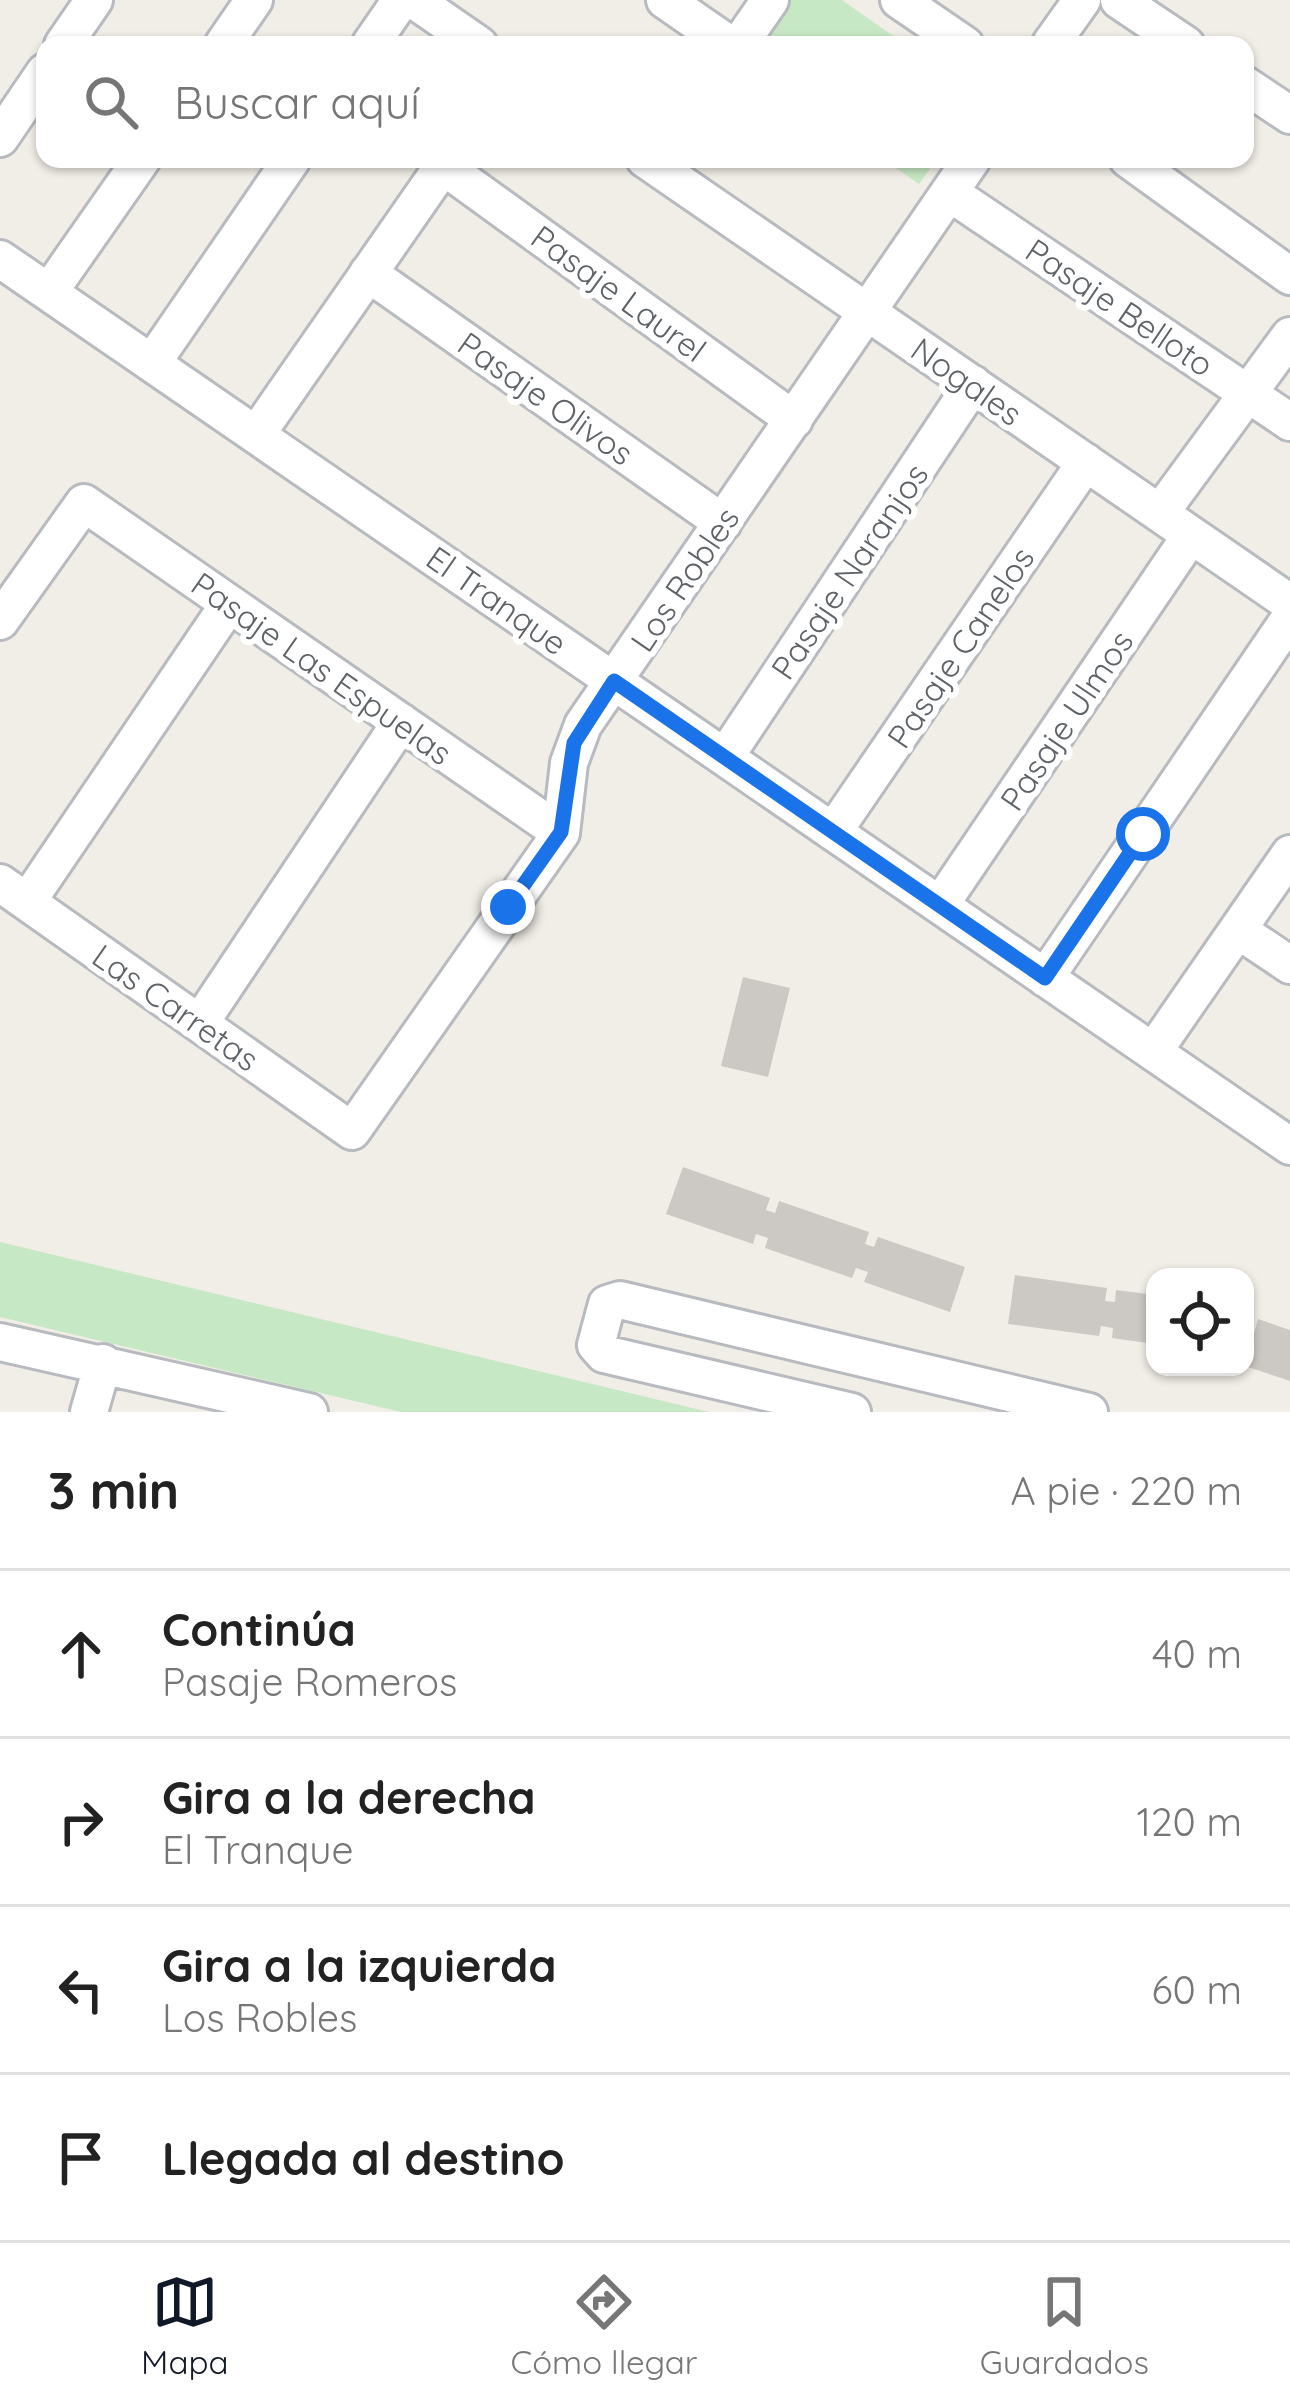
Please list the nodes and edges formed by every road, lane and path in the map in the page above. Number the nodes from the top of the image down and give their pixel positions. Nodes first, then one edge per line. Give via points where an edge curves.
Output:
1 (94, 0) edge
2 (254, 0) edge
3 (401, 0) edge
4 (414, 0) edge
5 (665, 0) edge
6 (770, 0) edge
7 (899, 0) edge
8 (1082, 0) edge
9 (1119, 0) edge
10 (69, 36) edge
11 (229, 36) edge
12 (376, 36) edge
13 (466, 36) edge
14 (721, 36) edge
15 (742, 36) edge
16 (952, 36) edge
17 (1056, 36) edge
18 (1173, 36) edge
19 (36, 85) edge
20 (1254, 91) edge
21 (1290, 115) edge
22 (0, 139) edge
23 (136, 168) edge
24 (286, 168) edge
25 (442, 168) edge
26 (453, 168) edge
27 (663, 168) edge
28 (966, 168) edge
29 (1140, 168) edge
30 (950, 193) junction
31 (0, 259) edge
32 (368, 273) junction
33 (1290, 276) edge
34 (49, 292) junction
35 (868, 313) junction
36 (1290, 335) edge
37 (152, 363) junction
38 (973, 385) junction
39 (1247, 394) junction
40 (794, 419) junction
41 (1290, 422) edge
42 (256, 435) junction
43 (1086, 462) junction
44 (1160, 513) junction
45 (723, 523) junction
46 (1191, 535) junction
47 (1290, 603) edge
48 (230, 604) junction
49 (1290, 618) edge
50 (0, 621) edge
51 (614, 681) junction
52 (401, 722) junction
53 (725, 757) junction
54 (561, 832) junction
55 (833, 832) junction
56 (1290, 854) edge
57 (14, 893) edge
58 (940, 905) junction
59 (1238, 930) junction
60 (1290, 965) edge
61 (1045, 978) junction
62 (200, 1023) junction
63 (1153, 1052) junction
64 (352, 1131) joint
65 (1290, 1146) edge
66 (0, 1342) edge
67 (103, 1363) junction
68 (89, 1412) edge
69 (309, 1412) edge
70 (852, 1412) edge
71 (1089, 1412) edge

1 - 10 street
2 - 11 street
3 - 12 street
4 - 13 street
5 - 14 street
6 - 15 street
7 - 16 street
8 - 17 street
9 - 18 street
19 - 22 street
20 - 21 street
23 - 34 street
24 - 37 street
25 - 32 street
26 - 40 street, Pasaje Laurel
27 - 35 street, Nogales
28 - 30 street, Los Robles
29 - 33 street
30 - 35 street, Los Robles
30 - 39 street, Pasaje Belloto
31 - 34 street, El Tranque
32 - 42 street
32 - 45 street, Pasaje Olivos
34 - 37 street, El Tranque
35 - 38 street, Nogales
35 - 40 street, Los Robles
36 - 39 street
37 - 42 street, El Tranque
38 - 43 street, Nogales
38 - 53 street, Pasaje Naranjos
39 - 41 street, Pasaje Belloto
39 - 44 street
40 - 45 street, Los Robles
42 - 51 street, El Tranque
43 - 44 street, Nogales
43 - 55 street, Pasaje Canelos
44 - 46 street, Nogales
45 - 51 street, Los Robles
46 - 47 street, Nogales
46 - 58 street, Pasaje Ulmos
48 - 50 street, Pasaje Las Espuelas via 84,503
48 - 52 street, Pasaje Las Espuelas
48 - 57 street
49 - 61 street
51 - 53 street, El Tranque
51 - 54 street, Los Robles via 574,743
52 - 54 street, Pasaje Las Espuelas
52 - 62 street
53 - 55 street, El Tranque
54 - 64 street, Los Robles
55 - 58 street, El Tranque
56 - 59 street
57 - 62 street, Las Carretas
58 - 61 street, El Tranque
59 - 60 street
59 - 63 street
61 - 63 street, El Tranque
62 - 64 street, Las Carretas
63 - 65 street, El Tranque
66 - 67 street
67 - 68 street
67 - 69 street
70 - 71 street via 604,1354 596,1345 607,1304 620,1300

